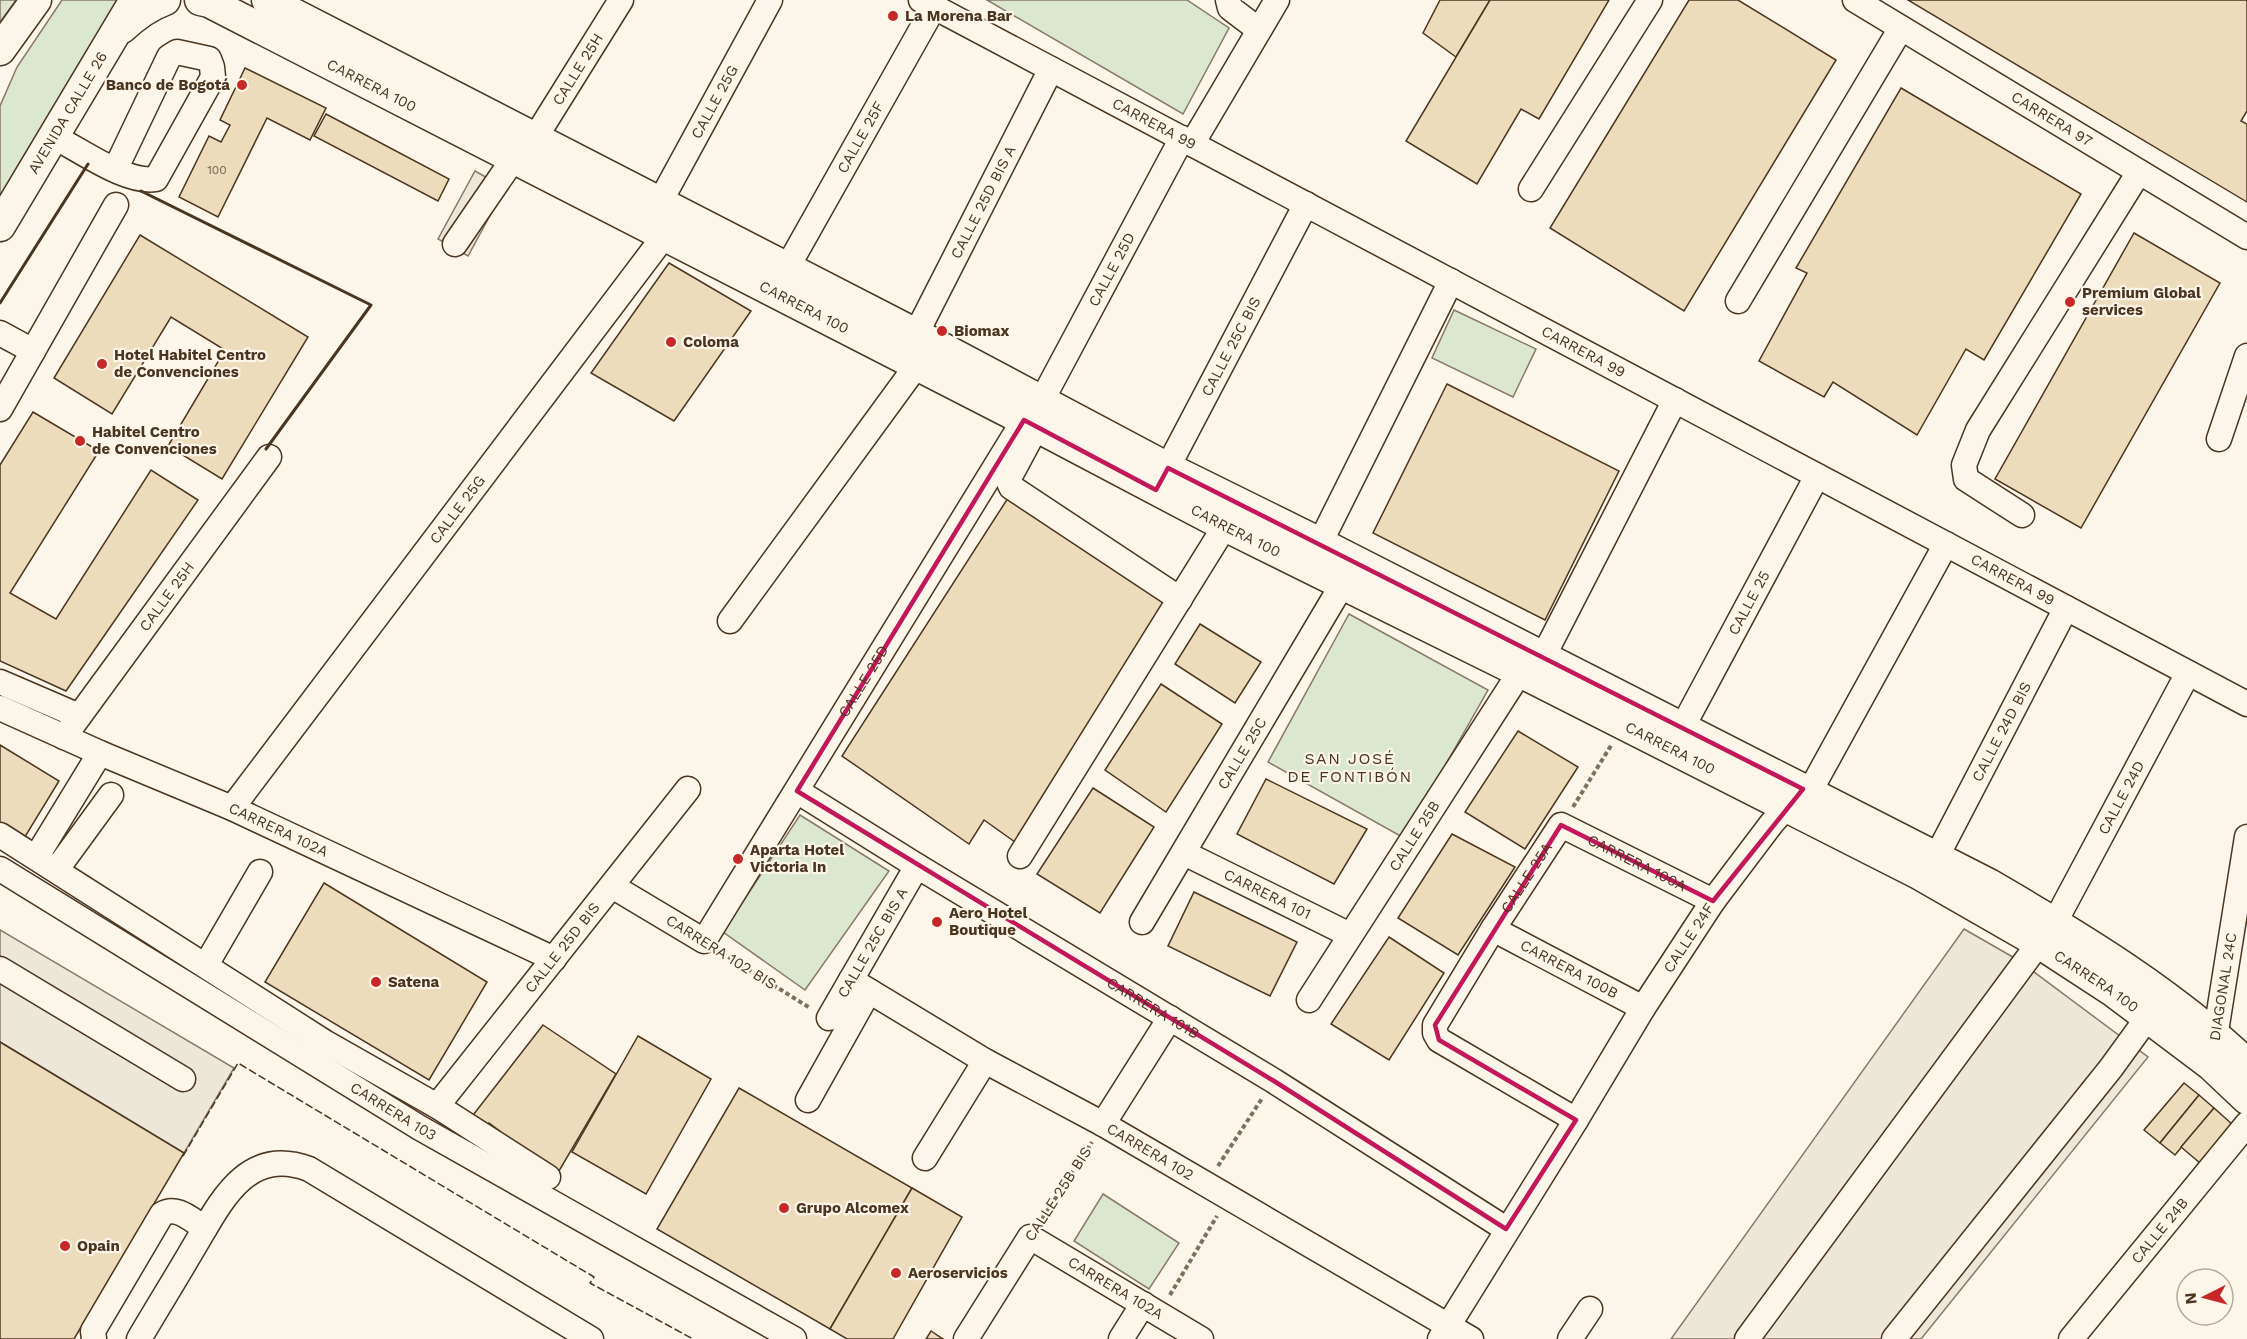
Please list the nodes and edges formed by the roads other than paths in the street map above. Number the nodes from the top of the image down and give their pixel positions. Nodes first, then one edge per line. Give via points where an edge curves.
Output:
1 (36, 0) edge
2 (135, 0) edge
3 (165, 0) edge
4 (200, 0) edge
5 (267, 0) edge
6 (621, 0) edge
7 (770, 0) edge
8 (1228, 0) edge
9 (1276, 0) edge
10 (1650, 0) edge
11 (1855, 0) edge
12 (927, 3) edge
13 (1901, 28) junction
14 (1259, 30) junction
15 (111, 38) junction
16 (6, 41) edge
17 (0, 62) edge
18 (1052, 69) junction
19 (54, 137) junction
20 (1187, 141) junction
21 (524, 148) junction
22 (115, 170) junction
23 (2139, 172) junction
24 (1531, 189) dead end
25 (1306, 204) junction
26 (116, 205) dead end
27 (669, 217) junction
28 (0, 226) edge
29 (2247, 237) edge
30 (455, 244) dead end
31 (787, 268) junction
32 (1451, 281) junction
33 (1738, 301) dead end
34 (0, 333) edge
35 (916, 334) junction
36 (33, 351) junction
37 (2247, 356) edge
38 (917, 364) junction
39 (1675, 400) junction
40 (0, 409) edge
41 (1034, 415) junction
42 (2219, 439) dead end
43 (268, 457) dead end
44 (1817, 476) junction
45 (1162, 479) junction
46 (2022, 516) dead end
47 (1225, 526) junction
48 (1320, 543) junction
49 (1946, 544) junction
50 (1342, 585) junction
51 (1180, 600) junction
52 (2066, 608) junction
53 (730, 621) dead end
54 (1532, 664) junction
55 (2188, 673) junction
56 (0, 682) edge
57 (2247, 704) edge
58 (0, 708) edge
59 (79, 716) junction
60 (1682, 728) junction
61 (64, 737) junction
62 (100, 753) junction
63 (688, 789) dead end
64 (797, 791) junction
65 (111, 795) dead end
66 (1794, 798) junction
67 (232, 808) junction
68 (1562, 825) joint
69 (0, 835) edge
70 (2246, 847) edge
71 (1184, 853) junction
72 (37, 856) junction
73 (1020, 856) dead end
74 (1937, 856) junction
75 (916, 866) junction
76 (0, 869) edge
77 (57, 869) junction
78 (260, 872) dead end
79 (612, 886) junction
80 (1713, 901) junction
81 (1142, 922) dead end
82 (1493, 929) junction
83 (2047, 933) junction
84 (1350, 935) junction
85 (704, 941) joint
86 (554, 959) junction
87 (206, 965) junction
88 (0, 969) edge
89 (860, 986) junction
90 (1309, 1000) dead end
91 (1643, 1008) junction
92 (2148, 1017) junction
93 (829, 1018) road end
94 (1170, 1018) junction
95 (2215, 1034) junction
96 (985, 1061) junction
97 (2247, 1064) edge
98 (2211, 1065) junction
99 (183, 1079) dead end
100 (2247, 1099) edge
101 (808, 1100) dead end
102 (437, 1106) junction
103 (1576, 1120) junction
104 (1103, 1124) junction
105 (2247, 1124) edge
106 (925, 1158) dead end
107 (548, 1177) dead end
108 (205, 1228) junction
109 (1506, 1229) junction
110 (1030, 1237) joint
111 (1151, 1309) junction
112 (1590, 1309) dead end
113 (1444, 1333) edge
114 (94, 1339) edge
115 (139, 1339) edge
116 (591, 1339) edge
117 (794, 1339) edge
118 (966, 1339) edge
119 (1121, 1339) edge
120 (1201, 1339) edge
121 (1471, 1339) edge
122 (1570, 1339) edge
123 (1747, 1339) edge
124 (1894, 1339) edge
125 (2071, 1339) edge

1 - 16 main road
2 - 15 main road, AVENIDA CALLE 26
3 - 15 main road via 137,15
4 - 21 main road, CARRERA 100
5 - 21 main road, CARRERA 100
6 - 21 street, CALLE 25H
7 - 27 street, CALLE 25G
8 - 14 street via 1230,8
9 - 14 street, CALLE 25D
10 - 24 street
11 - 13 street, CARRERA 97
12 - 18 street, CARRERA 99
12 - 31 street, CALLE 25F
13 - 23 street, CARRERA 97
13 - 33 street
14 - 20 street, CALLE 25D
15 - 19 main road, AVENIDA CALLE 26
16 - 17 main road
18 - 20 street, CARRERA 99
18 - 35 street, CALLE 25D BIS A
19 - 22 street
19 - 28 main road, AVENIDA CALLE 26
20 - 25 street, CARRERA 99
20 - 41 street, CALLE 25D
21 - 27 main road, CARRERA 100
21 - 30 street, CALLE 25H
22 - 22 street via 140,180 156,179 213,77 209,59 177,52 169,57
23 - 29 street, CARRERA 97
23 - 46 street via 1978,430 1964,465 1966,479
25 - 32 street, CARRERA 99
25 - 45 street, CALLE 25C BIS
26 - 36 street via 81,246
27 - 31 main road, CARRERA 100
27 - 38 main road, CARRERA 100
27 - 67 street, CALLE 25G
31 - 35 main road, CARRERA 100
32 - 39 street, CARRERA 99
32 - 48 street
34 - 36 street
35 - 41 main road, CARRERA 100
36 - 40 street
37 - 42 street
38 - 41 main road, CARRERA 100
38 - 53 street
39 - 44 street, CARRERA 99
39 - 54 street, CALLE 25B
41 - 45 main road, CARRERA 100
41 - 51 street via 1008,480 1011,487
41 - 64 street, CALLE 25D
43 - 59 street, CALLE 25H
44 - 49 street, CARRERA 99
44 - 60 street, CALLE 25
45 - 47 main road, CARRERA 100
45 - 48 main road, CARRERA 100
47 - 50 main road, CARRERA 100
47 - 51 street
48 - 54 main road, CARRERA 100
49 - 52 street, CARRERA 99
49 - 66 street, CALLE 24F via 1815,783
50 - 54 main road, CARRERA 100
50 - 71 street, CALLE 25C
51 - 73 street
52 - 55 street, CARRERA 99
52 - 74 street, CALLE 24D BIS
54 - 60 main road, CARRERA 100
54 - 66 main road, CARRERA 100 via 1623,726
54 - 84 street, CALLE 25B
55 - 57 street, CARRERA 99
55 - 83 street, CALLE 24D
56 - 59 street
58 - 61 street, CARRERA 102A
59 - 61 street, CALLE 25H
60 - 66 main road, CARRERA 100
61 - 62 street, CARRERA 102A
62 - 67 street, CARRERA 102A
62 - 72 street
63 - 79 street, CALLE 25D BIS
64 - 75 street, CARRERA 101B
64 - 85 street, CALLE 25D
65 - 77 street
66 - 74 main road, CARRERA 100
66 - 80 street, CALLE 24F
66 - 83 main road, CARRERA 100 via 1917,873
67 - 86 street, CARRERA 102A
68 - 80 street, CARRERA 100A
68 - 82 street, CALLE 25A
69 - 72 street, CARRERA 103
70 - 95 street, DIAGONAL 24C
71 - 81 street, CALLE 25C
71 - 84 street, CARRERA 101
72 - 77 street, CARRERA 103
74 - 83 main road, CARRERA 100 via 1989,884
75 - 89 street, CALLE 25C BIS A
75 - 94 street, CARRERA 101B
76 - 117 street, CARRERA 103 via 420,1128
77 - 87 street, CARRERA 103
78 - 87 street
79 - 85 street, CARRERA 102 BIS
79 - 86 street, CALLE 25D BIS
80 - 91 street, CALLE 24F
82 - 91 street, CARRERA 100B
82 - 103 street, CALLE 25A via 1435,1025 1435,1033 1439,1040
83 - 92 main road, CARRERA 100
83 - 95 main road, CARRERA 100 via 2130,971
83 - 123 street, CALLE 24D
84 - 90 street, CALLE 25B
86 - 102 street, CALLE 25D BIS
87 - 102 street, CARRERA 103 via 326,1043
88 - 99 street
89 - 93 street, CALLE 25C BIS A
89 - 96 street, CARRERA 102
89 - 101 street
91 - 103 street, CALLE 24F
92 - 98 main road, CARRERA 100
92 - 124 street
94 - 104 street
94 - 109 street, CARRERA 101B
95 - 97 main road, CARRERA 100
95 - 98 street, DIAGONAL 24C
96 - 104 street, CARRERA 102
96 - 106 street
98 - 100 main road, CARRERA 100
102 - 107 street, CARRERA 103
103 - 109 street, CALLE 24F
104 - 113 street, CARRERA 102 via 1228,1197
105 - 125 street, CALLE 24B
108 - 114 street via 175,1210 162,1214 93,1331
108 - 115 street
108 - 116 street via 226,1194 243,1177 272,1163 298,1165
109 - 113 street, CALLE 24F
110 - 111 street, CARRERA 102A
110 - 118 street, CALLE 25B BIS
111 - 119 street
111 - 120 street, CARRERA 102A
112 - 122 street
113 - 121 street, CARRERA 102

